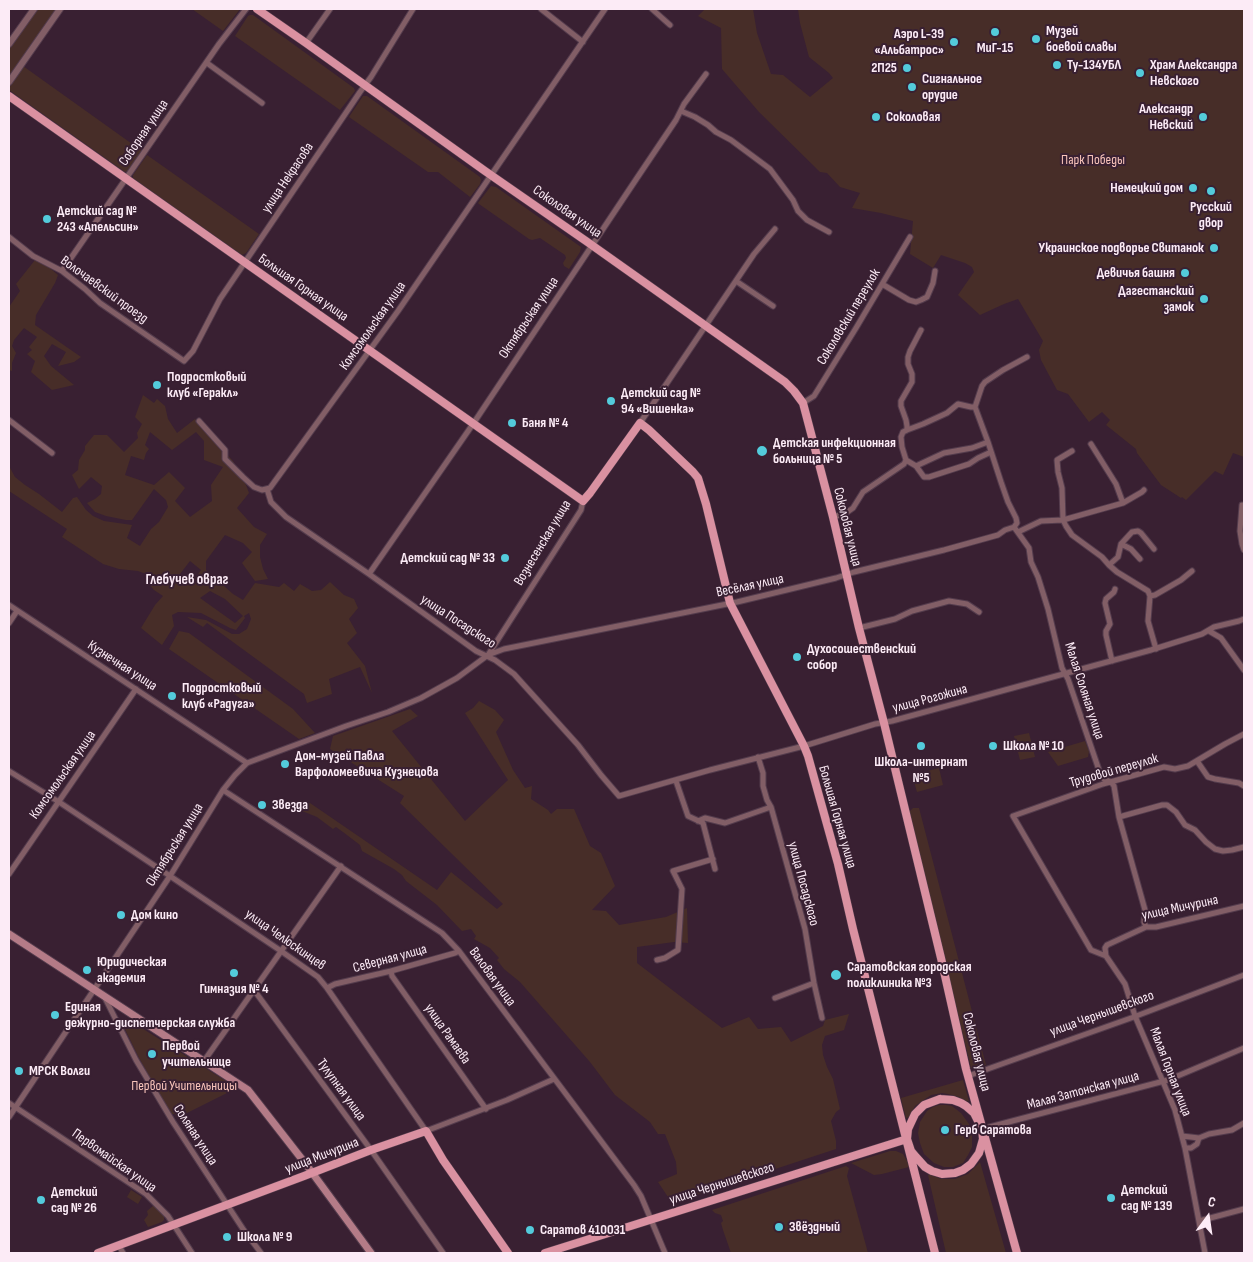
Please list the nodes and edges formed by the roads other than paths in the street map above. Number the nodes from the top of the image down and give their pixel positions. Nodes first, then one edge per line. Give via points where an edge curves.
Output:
1 (34, 9) edge
2 (60, 9) edge
3 (246, 9) edge
4 (257, 9) edge
5 (330, 9) edge
6 (413, 9) edge
7 (541, 9) edge
8 (606, 9) edge
9 (652, 9) edge
10 (670, 25) dead end
11 (583, 42) junction
12 (306, 43) junction
13 (9, 44) edge
14 (206, 63) junction
15 (706, 74) dead end
16 (9, 82) edge
17 (366, 85) junction
18 (9, 96) edge
19 (262, 103) dead end
20 (681, 111) junction
21 (492, 176) junction
22 (126, 179) junction
23 (775, 229) dead end
24 (829, 232) dead end
25 (910, 237) dead end
26 (9, 238) edge
27 (592, 245) junction
28 (244, 262) junction
29 (62, 271) junction
30 (935, 271) dead end
31 (736, 281) junction
32 (882, 284) junction
33 (773, 306) dead end
34 (705, 326) junction
35 (921, 330) dead end
36 (370, 351) junction
37 (1027, 357) dead end
38 (184, 362) joint
39 (803, 403) junction
40 (975, 407) junction
41 (9, 420) edge
42 (199, 421) dead end
43 (640, 422) junction
44 (473, 424) junction
45 (907, 430) junction
46 (988, 442) junction
47 (1091, 444) dead end
48 (992, 452) junction
49 (1072, 452) dead end
50 (52, 453) dead end
51 (906, 460) junction
52 (916, 466) junction
53 (268, 489) junction
54 (1144, 490) dead end
55 (583, 501) junction
56 (1123, 503) junction
57 (1242, 505) dead end
58 (832, 517) junction
59 (1063, 520) junction
60 (1016, 529) junction
61 (1121, 544) junction
62 (1154, 549) dead end
63 (1244, 550) edge
64 (1140, 559) dead end
65 (1109, 565) junction
66 (1192, 571) dead end
67 (369, 574) junction
68 (846, 575) junction
69 (1115, 589) dead end
70 (1150, 596) junction
71 (730, 603) junction
72 (9, 606) edge
73 (17, 611) junction
74 (979, 612) dead end
75 (1244, 619) edge
76 (9, 623) edge
77 (859, 628) junction
78 (1208, 631) junction
79 (1156, 649) junction
80 (488, 655) junction
81 (1112, 661) junction
82 (1244, 670) edge
83 (1065, 674) junction
84 (136, 689) junction
85 (884, 723) junction
86 (1244, 734) edge
87 (804, 746) junction
88 (758, 757) junction
89 (1197, 760) junction
90 (246, 763) junction
91 (9, 771) edge
92 (676, 781) junction
93 (1110, 782) junction
94 (1244, 786) edge
95 (223, 790) junction
96 (619, 796) joint
97 (59, 802) junction
98 (771, 807) junction
99 (1013, 816) joint
100 (1120, 817) junction
101 (698, 821) junction
102 (1244, 847) edge
103 (713, 859) junction
104 (341, 866) junction
105 (715, 868) dead end
106 (9, 874) edge
107 (170, 876) junction
108 (1244, 906) edge
109 (1146, 927) junction
110 (9, 934) edge
111 (459, 950) junction
112 (281, 951) junction
113 (1106, 956) junction
114 (657, 960) dead end
115 (391, 972) junction
116 (1244, 975) edge
117 (814, 983) junction
118 (327, 988) junction
119 (94, 990) junction
120 (254, 990) junction
121 (105, 997) junction
122 (775, 998) dead end
123 (1135, 1016) junction
124 (822, 1018) dead end
125 (1244, 1048) edge
126 (204, 1061) junction
127 (968, 1076) junction
128 (554, 1079) junction
129 (1163, 1081) junction
130 (9, 1103) edge
131 (16, 1107) junction
132 (486, 1109) junction
133 (9, 1117) edge
134 (1244, 1123) edge
135 (982, 1129) junction
136 (426, 1131) junction
137 (1182, 1136) junction
138 (1199, 1138) junction
139 (904, 1139) junction
140 (1185, 1148) junction
141 (371, 1150) junction
142 (312, 1173) junction
143 (228, 1205) junction
144 (1244, 1209) edge
145 (651, 1219) junction
146 (1200, 1220) junction
147 (173, 1224) junction
148 (119, 1246) junction
149 (98, 1253) edge
150 (123, 1253) edge
151 (192, 1253) edge
152 (260, 1253) edge
153 (371, 1253) edge
154 (443, 1253) edge
155 (508, 1253) edge
156 (545, 1253) edge
157 (664, 1253) edge
158 (934, 1253) edge
159 (1017, 1253) edge
160 (1205, 1253) edge

1 - 13 street
2 - 16 street
3 - 14 street, Соборная улица
4 - 12 main road, Соколовая улица
5 - 12 street
6 - 17 street, улица Некрасова
7 - 11 street
8 - 11 street, Комсомольская улица
9 - 10 street
11 - 21 street, Комсомольская улица
12 - 17 main road, Соколовая улица
14 - 19 street
14 - 22 street, Соборная улица
15 - 20 street, Октябрьская улица
17 - 21 main road, Соколовая улица
17 - 28 street, улица Некрасова
18 - 22 main road, Большая Горная улица
20 - 24 street via 708,125 770,169 798,211
20 - 27 street, Октябрьская улица
21 - 27 main road, Соколовая улица
21 - 36 street, Комсомольская улица
22 - 28 main road, Большая Горная улица
22 - 29 street, Соборная улица
23 - 31 street, Вознесенская улица
25 - 32 street, Соколовский переулок
26 - 29 street, Волочаевский проезд via 33,256
27 - 34 main road, Соколовая улица
27 - 44 street, Октябрьская улица
28 - 36 main road, Большая Горная улица
28 - 38 street, улица Некрасова
29 - 38 street, Волочаевский проезд via 100,303
30 - 32 street via 926,297 916,302
31 - 33 street
31 - 34 street, Вознесенская улица
32 - 39 street, Соколовский переулок via 814,396
34 - 39 main road, Соколовая улица via 785,382
34 - 43 street, Вознесенская улица
35 - 45 street via 908,357 912,382 901,401
36 - 44 main road, Большая Горная улица
36 - 53 street, Комсомольская улица
37 - 40 street via 984,382
39 - 58 main road, Соколовая улица
40 - 45 street via 958,404 947,413
40 - 46 street, Малая Соляная улица
41 - 50 street
42 - 53 street via 225,450 225,459 230,465 254,487
43 - 55 main road, Вознесенская улица
43 - 71 main road, Большая Горная улица via 698,478
44 - 55 main road, Большая Горная улица
44 - 67 street, Октябрьская улица
45 - 51 street via 901,437
46 - 48 street, Малая Соляная улица
46 - 52 street via 944,453
47 - 56 street via 1116,484
48 - 52 street via 969,464 929,477 924,477
48 - 60 street, Малая Соляная улица via 1016,518
49 - 59 street via 1057,460
51 - 52 street
51 - 58 street via 863,492 853,508
53 - 67 street, улица Посадского via 271,502 286,517
54 - 56 street, Весёлая улица
55 - 80 street, Вознесенская улица via 581,510
56 - 59 street, Весёлая улица
57 - 63 street via 1240,531
58 - 68 main road, Соколовая улица
59 - 60 street, Весёлая улица via 1041,521
59 - 65 street via 1072,534
60 - 68 street, Весёлая улица
60 - 83 street, Малая Соляная улица via 1029,548
61 - 62 street via 1132,532 1138,531
61 - 64 street
61 - 65 street via 1118,557
65 - 70 street via 1148,591
66 - 70 street
67 - 80 street, улица Посадского via 476,651
68 - 71 street, Весёлая улица
68 - 77 main road, Соколовая улица
69 - 81 street via 1104,603 1110,624 1106,636
70 - 79 street via 1148,621
71 - 80 street, Весёлая улица via 504,649
71 - 87 main road, Большая Горная улица
72 - 73 street, Кузнечная улица
73 - 76 street
73 - 84 street, Кузнечная улица
74 - 77 street via 968,604 949,601
75 - 78 street, улица Рогожина via 1214,626
77 - 85 main road, Соколовая улица
78 - 79 street, улица Рогожина
78 - 82 street via 1221,638
79 - 81 street, улица Рогожина
80 - 90 street, Вознесенская улица via 457,678 421,698
80 - 96 street, улица Посадского via 514,674
81 - 83 street, улица Рогожина
83 - 85 street, улица Рогожина
83 - 93 street, Малая Соляная улица via 1100,773 1104,780
84 - 90 street, Кузнечная улица
84 - 97 street, Комсомольская улица
85 - 87 street, улица Рогожина
85 - 127 main road, Соколовая улица
86 - 89 street, Трудовой переулок
87 - 88 street, улица Рогожина
87 - 139 main road, Большая Горная улица via 838,864
88 - 92 street, улица Рогожина
88 - 98 street, улица Посадского
89 - 93 street, Трудовой переулок via 1181,769 1164,767
89 - 94 street via 1208,777
90 - 95 street, Октябрьская улица
91 - 97 street, улица Челюскинцев
92 - 96 street, улица Рогожина
92 - 101 street via 688,816
93 - 99 street, Трудовой переулок
93 - 100 street, Малая Соляная улица via 1116,792
95 - 104 street, Валовая улица
95 - 107 street, Октябрьская улица
97 - 106 street, Комсомольская улица
97 - 107 street, улица Челюскинцев
98 - 101 street via 725,823 705,818
98 - 117 street, улица Посадского via 805,929
99 - 113 street, Малая Горная улица via 1091,950
100 - 102 street via 1167,805 1185,825 1215,849 1223,851
100 - 109 street, Малая Соляная улица
101 - 103 street via 703,823
103 - 105 street
103 - 114 street via 673,871 682,889 678,950
104 - 111 street, Валовая улица via 442,933
104 - 112 street
107 - 112 street, улица Челюскинцев
107 - 119 street, Октябрьская улица
108 - 109 street, улица Мичурина
109 - 113 street, улица Мичурина via 1106,945
110 - 119 main road
111 - 115 street, Северная улица
111 - 128 street, Валовая улица
112 - 118 street, улица Челюскинцев via 318,977
112 - 120 street
113 - 123 street, Малая Горная улица via 1125,984
115 - 118 street, Северная улица
115 - 132 street, улица Рамаева
116 - 123 street, улица Чернышевского
117 - 122 street
117 - 124 street, улица Посадского
118 - 136 street, улица Челюскинцев
119 - 121 main road
119 - 131 street, Октябрьская улица
120 - 126 street
120 - 141 street, Тулупная улица
121 - 126 main road
121 - 143 street, Соляная улица via 141,1068
123 - 127 street, улица Чернышевского
123 - 129 street, Малая Горная улица
125 - 129 street, Малая Затонская улица
126 - 142 main road via 248,1090
127 - 135 main road, Соколовая улица
128 - 132 street, улица Мичурина
128 - 145 street, Валовая улица via 634,1185
129 - 135 street, Малая Затонская улица
129 - 137 street, Малая Горная улица
130 - 131 street, Первомайская улица
131 - 133 street, Октябрьская улица
131 - 147 street, Первомайская улица via 146,1194
132 - 136 street, улица Мичурина
134 - 138 street via 1232,1130
135 - 139 main road via 974,1113 961,1103 940,1099 924,1105 915,1114
135 - 139 main road via 979,1153 971,1164 955,1174 942,1174 926,1167
135 - 159 main road, Соколовая улица
136 - 141 main road, улица Мичурина
136 - 155 main road, улица Челюскинцев
137 - 138 street
137 - 140 street, Малая Горная улица
138 - 140 street via 1191,1148
139 - 145 main road, улица Чернышевского
139 - 158 main road, Большая Горная улица
140 - 146 street, Малая Горная улица
141 - 142 main road, улица Мичурина
141 - 154 street, Тулупная улица
142 - 143 main road, улица Мичурина
142 - 153 main road
143 - 147 main road, улица Мичурина
143 - 152 street, Соляная улица
144 - 146 street
145 - 156 main road, улица Чернышевского
145 - 157 street, Валовая улица
146 - 160 street, Малая Горная улица
147 - 148 main road, улица Мичурина
147 - 151 street, Первомайская улица
148 - 149 main road, улица Мичурина
148 - 150 street

